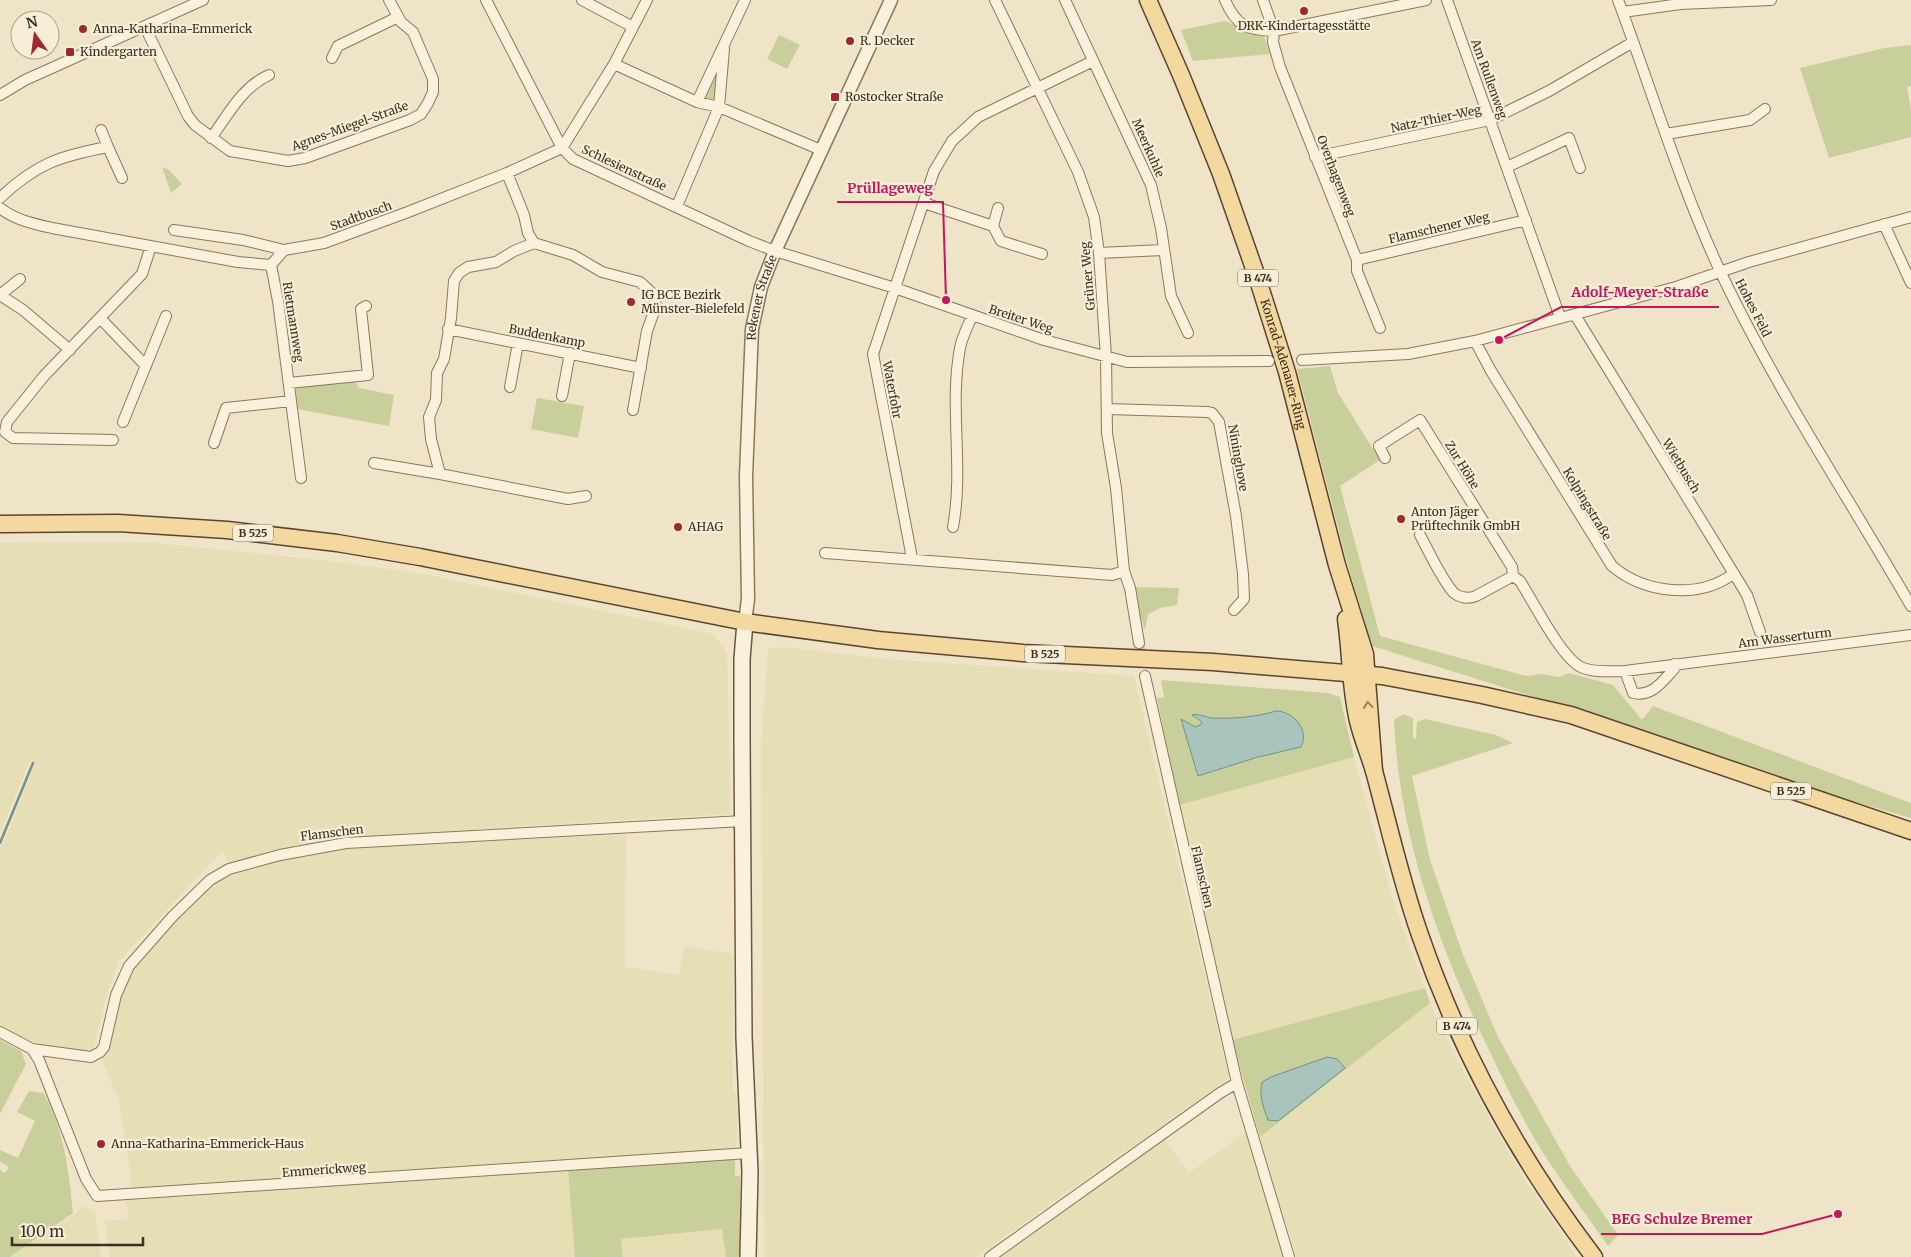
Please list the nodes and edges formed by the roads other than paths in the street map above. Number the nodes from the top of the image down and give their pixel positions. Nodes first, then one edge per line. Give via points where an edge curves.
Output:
1 (203, 0) edge
2 (389, 0) edge
3 (486, 0) edge
4 (582, 0) edge
5 (647, 0) edge
6 (745, 0) edge
7 (891, 0) edge
8 (995, 0) edge
9 (1065, 0) edge
10 (1148, 0) edge
11 (1225, 0) edge
12 (1263, 0) edge
13 (1426, 0) edge
14 (1447, 0) edge
15 (1618, 0) edge
16 (1771, 0) edge
17 (1623, 12) junction
18 (398, 17) junction
19 (145, 27) junction
20 (633, 27) junction
21 (1274, 30) junction
22 (1633, 42) junction
23 (724, 49) junction
24 (332, 58) dead end
25 (1093, 61) junction
26 (614, 64) junction
27 (269, 75) dead end
28 (1038, 86) junction
29 (0, 95) edge
30 (697, 102) junction
31 (720, 107) junction
32 (1765, 109) dead end
33 (1490, 120) junction
34 (101, 130) dead end
35 (1666, 134) junction
36 (211, 138) junction
37 (108, 147) junction
38 (562, 148) junction
39 (822, 150) junction
40 (1315, 157) junction
41 (1507, 167) junction
42 (1580, 168) dead end
43 (507, 173) junction
44 (122, 178) dead end
45 (0, 198) edge
46 (924, 203) junction
47 (676, 206) junction
48 (0, 208) edge
49 (998, 208) dead end
50 (1911, 217) edge
51 (1526, 220) junction
52 (1884, 224) junction
53 (993, 226) junction
54 (174, 230) dead end
55 (534, 243) junction
56 (151, 246) junction
57 (284, 250) junction
58 (1163, 250) junction
59 (775, 251) junction
60 (1099, 253) junction
61 (1042, 254) dead end
62 (1357, 260) junction
63 (270, 265) junction
64 (1721, 273) junction
65 (20, 279) dead end
66 (1911, 283) edge
67 (895, 288) junction
68 (0, 295) edge
69 (366, 306) dead end
70 (1575, 315) junction
71 (166, 316) dead end
72 (972, 316) junction
73 (1560, 317) junction
74 (100, 318) junction
75 (1380, 328) dead end
76 (448, 329) junction
77 (1188, 333) dead end
78 (1475, 341) junction
79 (518, 343) junction
80 (70, 350) junction
81 (570, 353) junction
82 (1106, 357) junction
83 (1302, 360) dead end
84 (1269, 361) dead end
85 (146, 366) junction
86 (641, 368) junction
87 (289, 383) junction
88 (510, 387) dead end
89 (562, 396) dead end
90 (291, 401) junction
91 (1106, 409) junction
92 (633, 410) dead end
93 (123, 422) dead end
94 (2, 433) edge
95 (113, 440) dead end
96 (214, 443) dead end
97 (1385, 458) dead end
98 (374, 463) dead end
99 (440, 474) junction
100 (301, 478) dead end
101 (586, 496) dead end
102 (0, 524) edge
103 (953, 527) dead end
104 (1420, 536) dead end
105 (826, 553) dead end
106 (912, 558) junction
107 (1124, 572) junction
108 (1733, 574) junction
109 (1513, 576) junction
110 (1907, 590) edge
111 (1911, 606) edge
112 (1234, 610) dead end
113 (745, 622) junction
114 (1760, 632) dead end
115 (1911, 635) edge
116 (1139, 643) tunnel mouth
117 (1674, 664) junction
118 (1662, 665) joint
119 (1625, 671) junction
120 (1358, 674) junction
121 (1145, 676) tunnel mouth
122 (743, 821) junction
123 (1911, 831) edge
124 (0, 1032) edge
125 (32, 1049) junction
126 (1237, 1083) junction
127 (749, 1153) junction
128 (748, 1257) edge
129 (990, 1257) edge
130 (1289, 1257) edge
131 (1594, 1257) edge

1 - 19 street
2 - 18 street, Agnes-Miegel-Straße
3 - 38 street, Schlesienstraße
4 - 20 street
5 - 20 street
6 - 23 street
7 - 39 street, Rekener Straße
8 - 28 street, Grüner Weg
9 - 25 street, Meerkuhle
10 - 120 main road, Konrad-Adenauer-Ring / B 474 via 1200,120 1258,277 1364,654
11 - 21 street via 1235,20 1258,30
12 - 21 street, Overhagenweg
13 - 21 street
14 - 33 street, Am Rullenweg
15 - 17 street, Hohes Feld
16 - 17 street via 1680,4
17 - 22 street, Hohes Feld
18 - 24 street via 338,46
18 - 36 street, Agnes-Miegel-Straße via 413,32 433,79 433,92 421,114 296,161 230,151
19 - 29 street via 25,80
19 - 36 street, Agnes-Miegel-Straße via 188,116
20 - 26 street
21 - 40 street, Overhagenweg via 1273,42 1280,67
22 - 33 street, Natz-Thier-Weg
22 - 35 street, Hohes Feld
23 - 30 street
23 - 31 street
25 - 28 street
25 - 58 street, Meerkuhle via 1151,185
26 - 30 street
26 - 38 street
27 - 36 street via 246,89
28 - 46 street, Waterfohr via 967,125 940,159
28 - 60 street, Grüner Weg via 1078,172 1091,208
30 - 31 street
31 - 39 street
31 - 47 street
32 - 35 street via 1750,120
33 - 40 street, Natz-Thier-Weg
33 - 41 street, Am Rullenweg
34 - 37 street
35 - 64 street, Hohes Feld
37 - 44 street
37 - 45 street via 62,157 33,170
38 - 43 street, Stadtbusch
38 - 47 street, Schlesienstraße via 573,159
39 - 59 street, Rekener Straße
40 - 62 street, Overhagenweg
41 - 42 street via 1569,138
41 - 51 street, Am Rullenweg
43 - 55 street
43 - 57 street, Stadtbusch via 324,243
46 - 53 street
46 - 67 street, Waterfohr
47 - 59 street, Schlesienstraße
48 - 56 street via 28,222
49 - 53 street
50 - 52 street
51 - 62 street, Flamschener Weg
51 - 73 street, Am Rullenweg
52 - 64 street
52 - 66 street
53 - 61 street via 1000,241
54 - 57 street via 243,240
55 - 76 street via 514,250 496,262 468,267 459,274 454,281
55 - 86 street via 572,255 602,272 640,282 649,289 656,306 647,331
56 - 63 street
56 - 74 street via 142,274
57 - 63 street
58 - 60 street
58 - 77 street, Meerkuhle via 1171,296
59 - 67 street, Breiter Weg
59 - 113 street, Rekener Straße via 761,287 752,329
60 - 82 street, Grüner Weg
62 - 75 street, Overhagenweg via 1357,271
63 - 87 street, Rietmannweg
64 - 70 street
64 - 110 street, Hohes Feld via 1782,392
65 - 68 street
67 - 72 street, Breiter Weg
67 - 106 street, Waterfohr via 872,354
68 - 80 street
69 - 87 street via 361,309 368,375
70 - 73 street
70 - 108 street, Wietbusch
71 - 85 street
72 - 82 street, Breiter Weg
72 - 103 street via 960,347 958,499
73 - 78 street
74 - 80 street
74 - 85 street
76 - 79 street, Buddenkamp
76 - 99 street via 444,359 437,373 436,400 429,417
78 - 83 street via 1408,354
78 - 108 street, Kolpingstraße via 1612,566 1623,576 1638,583 1684,590 1708,588
79 - 81 street, Buddenkamp
79 - 88 street
80 - 94 street via 44,376
81 - 86 street, Buddenkamp
81 - 89 street
82 - 84 street, Breiter Weg via 1127,362
82 - 91 street, Grüner Weg
85 - 93 street
86 - 92 street
87 - 90 street, Rietmannweg
90 - 96 street via 226,408
90 - 100 street, Rietmannweg
91 - 107 street, Grüner Weg
91 - 112 street, Nininghove via 1206,412 1216,417 1221,429 1236,516 1243,574 1244,599
94 - 95 street via 13,438
97 - 109 street, Zur Höhe via 1379,446 1420,420 1512,567
98 - 99 street
99 - 101 street via 568,499
102 - 113 main road, B 525 via 128,524 227,530 337,543 420,556
104 - 109 street via 1459,596 1476,596
105 - 106 street
106 - 107 street via 1112,575
107 - 116 street, Grüner Weg via 1130,588
108 - 114 street, Wietbusch via 1746,595
109 - 119 street, Zur Höhe via 1520,581 1568,659 1590,670
110 - 111 street, Hohes Feld
113 - 120 main road, B 525 via 878,640 1023,653 1213,662
113 - 122 main road via 742,659
115 - 117 street, Am Wasserturm
117 - 118 street, Am Wasserturm
117 - 119 street via 1674,669 1649,693 1633,693
118 - 119 street, Zur Höhe
120 - 123 main road, B 525 via 1482,694 1572,715
120 - 131 main road, B 474 via 1374,771 1408,898 1428,957 1453,1017 1503,1118
121 - 126 street, Flamschen
122 - 125 street, Flamschen via 346,843 305,848 228,869 210,880 173,916 129,966 116,995 100,1052 91,1057
122 - 127 main road via 744,1037
124 - 125 street
125 - 127 street, Emmerickweg via 43,1067 86,1179 97,1196
126 - 129 street
126 - 130 street, Flamschen
127 - 128 main road

